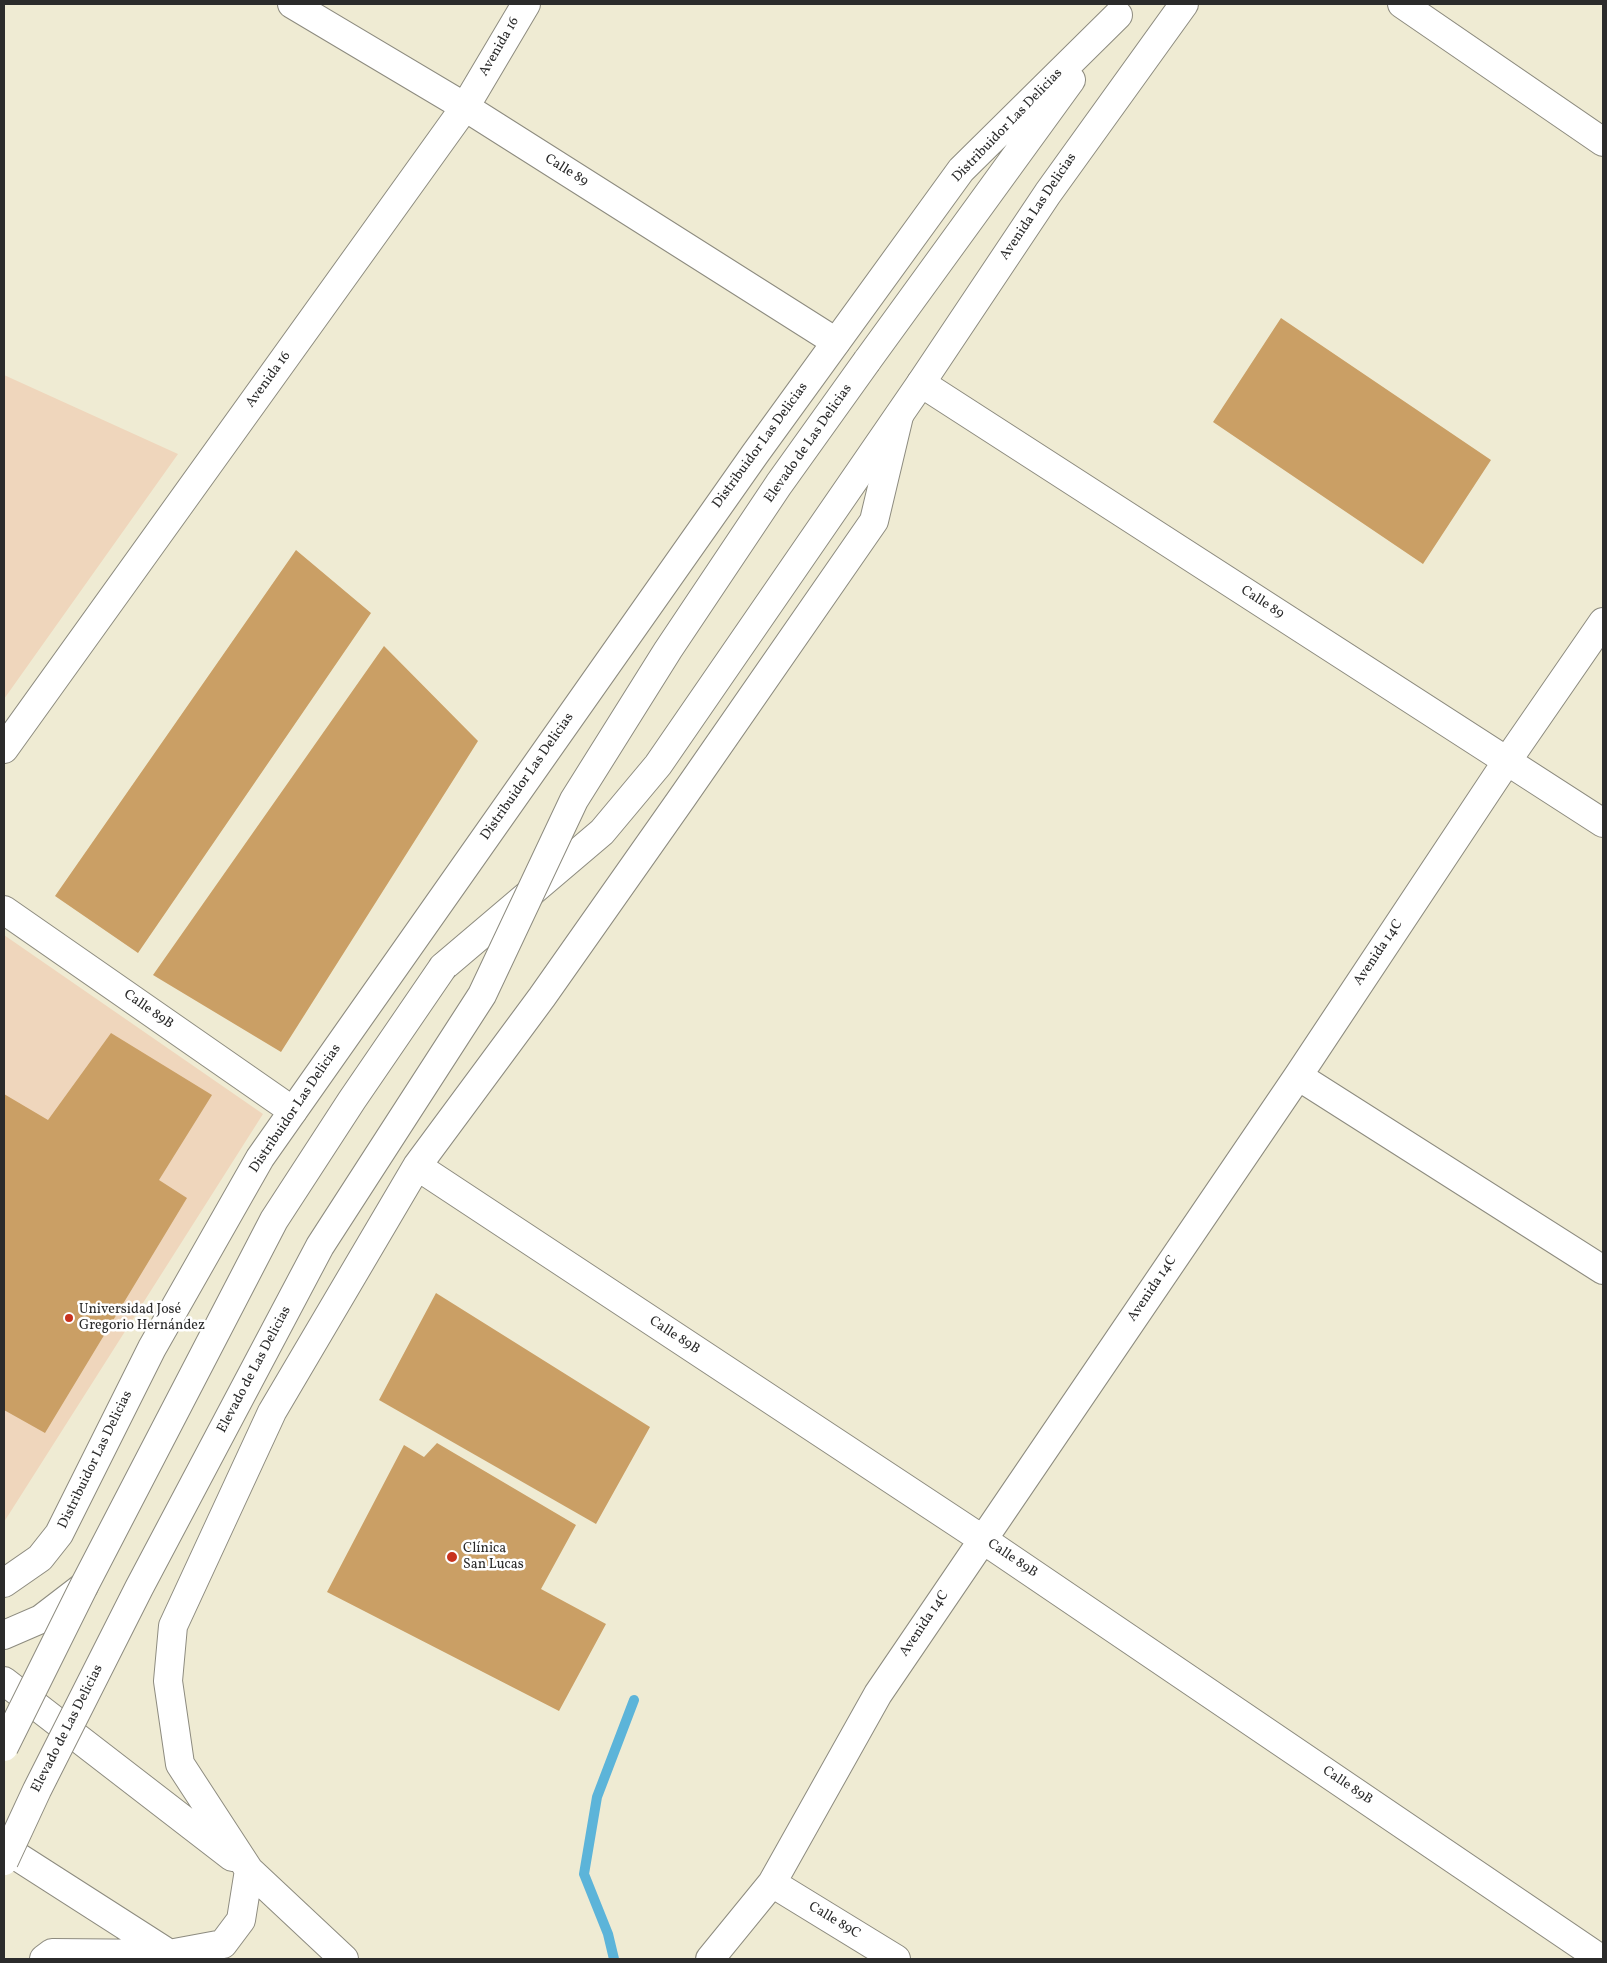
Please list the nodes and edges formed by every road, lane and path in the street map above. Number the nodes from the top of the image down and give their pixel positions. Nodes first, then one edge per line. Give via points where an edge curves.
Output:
1 (292, 4) edge
2 (526, 4) edge
3 (1184, 4) edge
4 (1402, 4) edge
5 (1122, 9) edge
6 (465, 107) junction
7 (1603, 142) edge
8 (836, 342) junction
9 (921, 383) junction
10 (900, 414) junction
11 (1603, 622) edge
12 (4, 749) edge
13 (1508, 761) junction
14 (1603, 823) edge
15 (4, 910) edge
16 (1298, 1076) junction
17 (293, 1111) junction
18 (417, 1166) junction
19 (1601, 1262) edge
20 (982, 1539) junction
21 (4, 1582) edge
22 (84, 1586) junction
23 (4, 1635) edge
24 (4, 1681) edge
25 (4, 1747) edge
26 (4, 1848) edge
27 (4, 1861) edge
28 (249, 1870) junction
29 (772, 1883) junction
30 (177, 1957) edge
31 (44, 1959) edge
32 (344, 1959) edge
33 (710, 1959) edge
34 (896, 1959) edge
35 (1601, 1959) edge

1 - 6 street, Calle 89
2 - 6 street, Avenida 16
3 - 9 street, Avenida Las Delicias via 1048,193
4 - 7 street
5 - 8 street, Distribuidor Las Delicias via 961,170
5 - 27 street, Elevado de Las Delicias, bridge via 779,484 679,633 574,800 482,996 320,1246 139,1588
6 - 8 street, Calle 89
6 - 12 street, Avenida 16
8 - 17 street, Distribuidor Las Delicias
9 - 10 street, Avenida Las Delicias
9 - 13 street, Calle 89
10 - 18 street via 874,521 564,965
10 - 22 street, bridge via 658,765 602,832 443,967 274,1220
11 - 13 street, Avenida 14C
13 - 14 street, Calle 89
13 - 16 street, Avenida 14C
15 - 17 street, Calle 89B
16 - 19 street
16 - 20 street, Avenida 14C
17 - 21 street, Distribuidor Las Delicias via 260,1158 152,1348 59,1534 40,1558
18 - 20 street, Calle 89B
18 - 28 street via 272,1412 172,1626 168,1681 180,1764
20 - 29 street, Avenida 14C via 878,1694
20 - 35 street, Calle 89B
22 - 23 street via 42,1619
22 - 25 street, bridge
24 - 28 street
26 - 30 street
28 - 30 street via 241,1920 223,1944
28 - 32 street
29 - 33 street, Avenida 14C
29 - 34 street, Calle 89C
30 - 31 street via 52,1953

